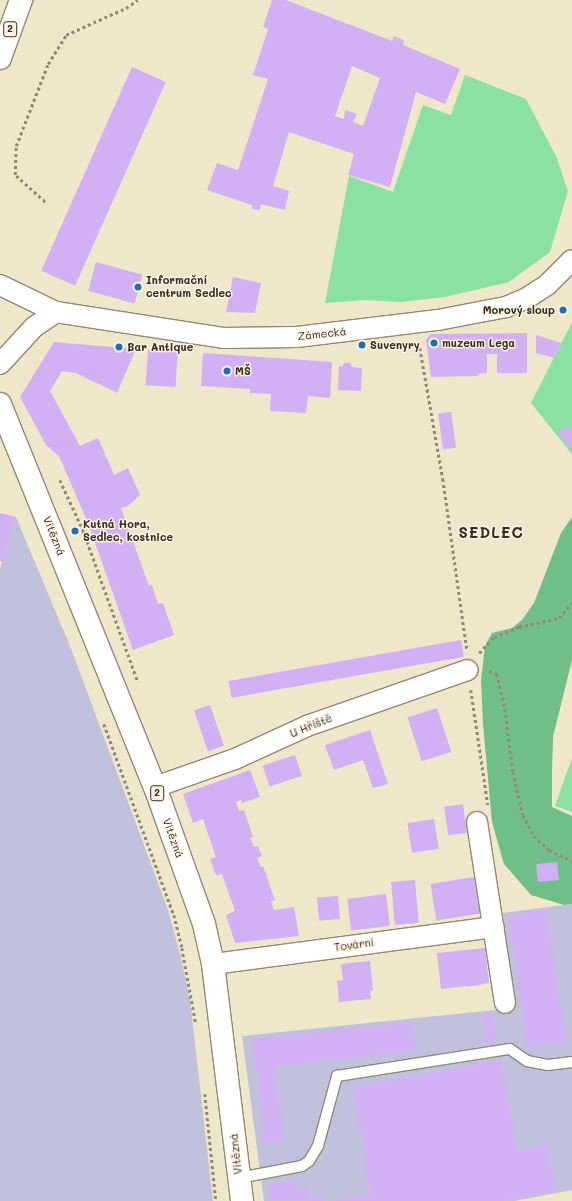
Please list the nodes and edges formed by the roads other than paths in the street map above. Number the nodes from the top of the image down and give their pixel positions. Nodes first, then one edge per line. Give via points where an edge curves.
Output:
1 (22, 0) edge
2 (0, 58) edge
3 (572, 260) edge
4 (0, 285) edge
5 (56, 312) junction
6 (0, 364) edge
7 (0, 404) edge
8 (469, 667) road end
9 (155, 787) junction
10 (477, 822) road end
11 (494, 927) junction
12 (213, 964) junction
13 (505, 1003) dead end
14 (572, 1062) edge
15 (239, 1178) junction
16 (242, 1201) edge

1 - 2 main road, 2
3 - 5 street, Zámecká via 547,285 506,307 438,320 297,337 223,338
4 - 5 street, Zámecká
5 - 6 street via 34,327
7 - 9 main road, Vítězná / 2
8 - 9 street, U Hřiště via 307,726 235,759
9 - 12 main road, Vítězná / 2 via 204,924
10 - 11 street
11 - 12 street, Tovární
11 - 13 street
12 - 15 main road, Vítězná / 2
14 - 15 lane via 548,1065 526,1061 510,1049 337,1076 318,1146 309,1161 302,1166
15 - 16 main road, Vítězná / 2

